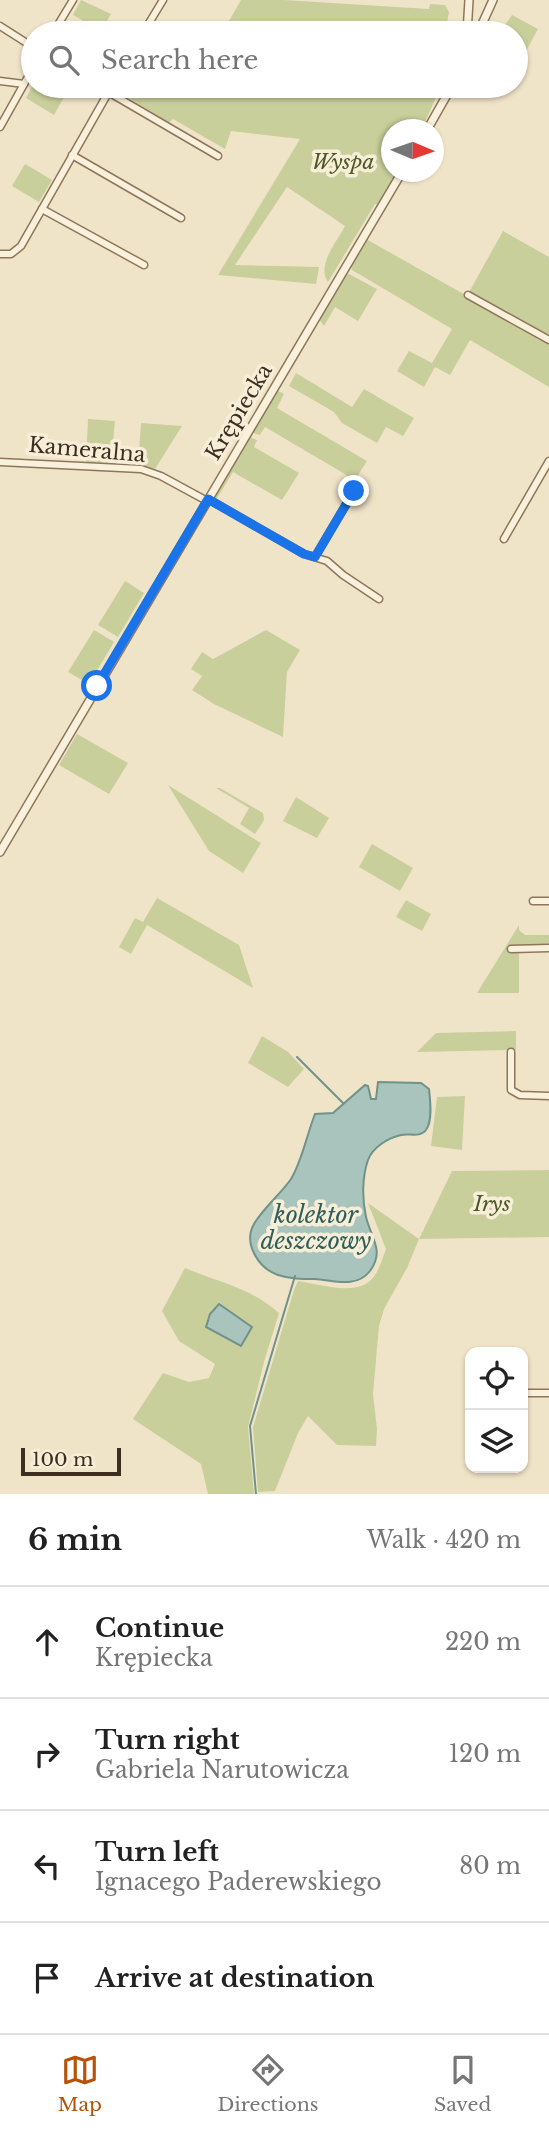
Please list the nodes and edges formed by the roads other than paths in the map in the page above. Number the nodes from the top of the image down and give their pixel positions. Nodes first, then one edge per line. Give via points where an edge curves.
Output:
1 (73, 0) edge
2 (163, 0) edge
3 (469, 0) edge
4 (493, 0) edge
5 (60, 21) edge
6 (150, 21) edge
7 (468, 21) edge
8 (483, 21) edge
9 (0, 26) edge
10 (21, 39) edge
11 (0, 80) edge
12 (21, 84) edge
13 (21, 89) edge
14 (105, 98) edge
15 (125, 98) edge
16 (445, 98) edge
17 (433, 119) edge
18 (0, 127) edge
19 (72, 155) junction
20 (218, 156) dead end
21 (396, 182) edge
22 (42, 209) junction
23 (181, 218) dead end
24 (0, 254) edge
25 (144, 265) dead end
26 (468, 295) dead end
27 (549, 340) edge
28 (0, 461) edge
29 (549, 461) edge
30 (354, 491) dead end
31 (207, 500) junction
32 (504, 539) dead end
33 (315, 557) junction
34 (379, 599) dead end
35 (0, 852) edge
36 (533, 901) dead end
37 (549, 901) edge
38 (549, 948) edge
39 (511, 949) dead end
40 (511, 1052) dead end
41 (549, 1096) edge
42 (549, 1393) edge
43 (528, 1394) edge

1 - 5 street
2 - 6 street
3 - 7 street
4 - 8 street
9 - 10 street
11 - 12 street
13 - 18 street
14 - 19 street
15 - 20 street
16 - 17 street
19 - 22 street
19 - 23 street
21 - 31 street, Krępiecka
22 - 24 street via 18,250
22 - 25 street
26 - 27 street
28 - 31 street, Kameralna via 141,469
29 - 32 street
30 - 33 street
31 - 33 street, Kameralna
31 - 35 street, Krępiecka
33 - 34 street, Kameralna
36 - 37 street
38 - 39 street
40 - 41 street via 511,1090
42 - 43 street

